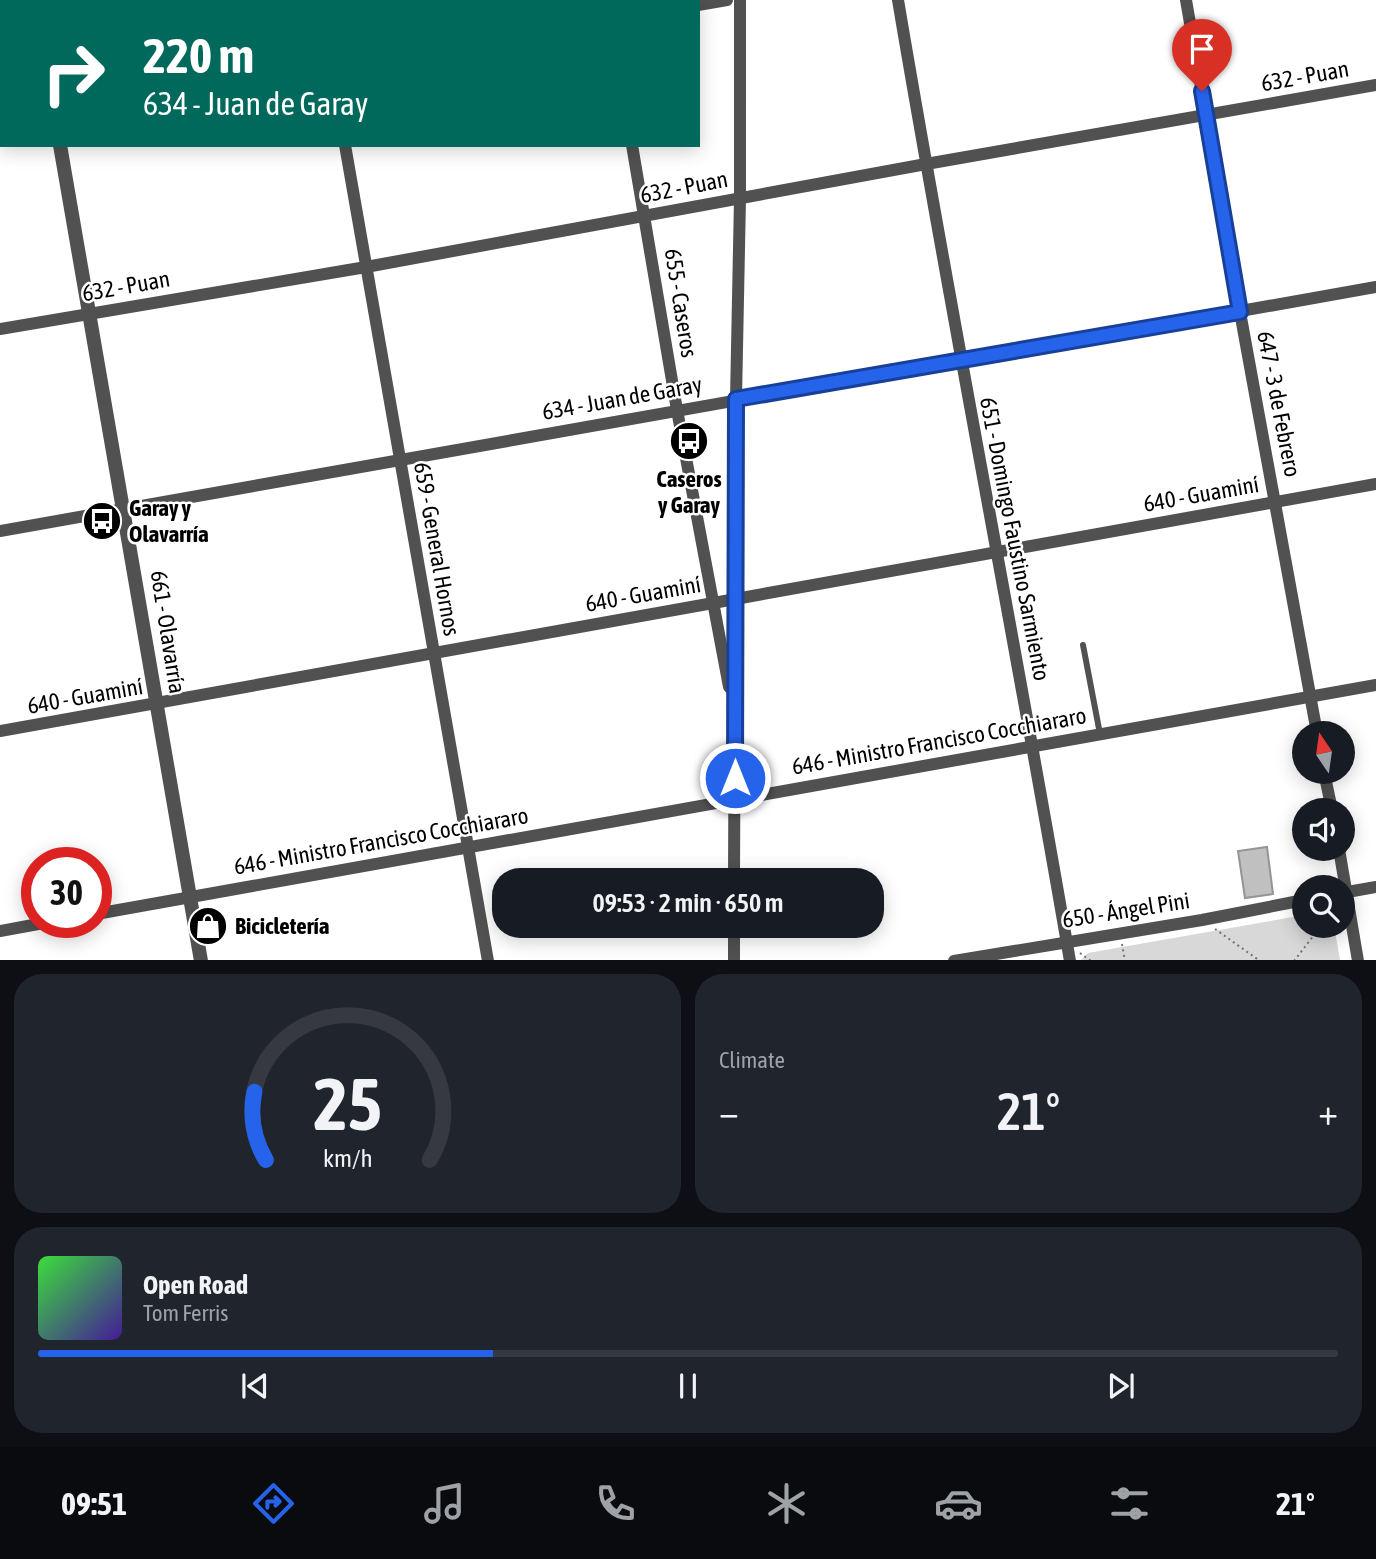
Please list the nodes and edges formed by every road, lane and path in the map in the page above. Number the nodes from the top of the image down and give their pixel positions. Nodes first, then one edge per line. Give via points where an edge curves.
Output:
1 (727, 0) edge
2 (740, 0) edge
3 (898, 0) edge
4 (1186, 0) edge
5 (700, 5) edge
6 (1376, 85) edge
7 (1206, 114) junction
8 (60, 147) edge
9 (345, 147) edge
10 (632, 147) edge
11 (926, 163) junction
12 (740, 198) junction
13 (645, 216) junction
14 (366, 267) junction
15 (1376, 288) edge
16 (1240, 312) junction
17 (90, 314) junction
18 (0, 330) edge
19 (960, 360) junction
20 (736, 399) junction
21 (677, 410) junction
22 (399, 459) junction
23 (1376, 484) edge
24 (1276, 502) junction
25 (125, 509) junction
26 (0, 531) edge
27 (998, 552) junction
28 (736, 598) junction
29 (714, 602) junction
30 (1083, 645) dead end
31 (435, 653) junction
32 (1376, 685) edge
33 (1310, 696) junction
34 (157, 705) junction
35 (734, 715) junction
36 (1315, 721) edge
37 (0, 732) edge
38 (1100, 734) junction
39 (1032, 746) junction
40 (735, 799) junction
41 (468, 847) junction
42 (734, 868) edge
43 (1376, 887) edge
44 (1355, 890) edge
45 (190, 897) junction
46 (1292, 902) edge
47 (112, 911) edge
48 (1202, 920) junction
49 (21, 927) edge
50 (0, 931) edge
51 (1119, 933) junction
52 (734, 938) edge
53 (1312, 938) edge
54 (1354, 938) edge
55 (1066, 940) junction
56 (201, 960) edge
57 (488, 960) edge
58 (734, 960) edge
59 (959, 960) edge
60 (1070, 960) edge
61 (1125, 960) edge
62 (1259, 960) edge
63 (1295, 960) edge
64 (1358, 960) edge

1 - 5 street
2 - 12 street
3 - 11 street, 651 - Domingo Faustino Sarmiento
4 - 7 street, 647 - 3 de Febrero
6 - 7 street, 632 - Puan
7 - 11 street, 632 - Puan
7 - 16 street, 647 - 3 de Febrero
8 - 17 street, 661 - Olavarría
9 - 14 street, 659 - General Hornos
10 - 13 street, 655 - Caseros
11 - 12 street, 632 - Puan
11 - 19 street, 651 - Domingo Faustino Sarmiento
12 - 13 street, 632 - Puan
12 - 20 street
13 - 14 street, 632 - Puan
13 - 21 street, 655 - Caseros
14 - 17 street, 632 - Puan
14 - 22 street, 659 - General Hornos
15 - 16 street, 634 - Juan de Garay
16 - 19 street, 634 - Juan de Garay
16 - 24 street, 647 - 3 de Febrero
17 - 18 street, 632 - Puan
17 - 25 street, 661 - Olavarría
19 - 20 street, 634 - Juan de Garay
19 - 27 street, 651 - Domingo Faustino Sarmiento
20 - 21 street, 634 - Juan de Garay
20 - 28 street
21 - 22 street, 634 - Juan de Garay
21 - 29 street, 655 - Caseros
22 - 25 street, 634 - Juan de Garay
22 - 31 street, 659 - General Hornos
23 - 24 street, 640 - Guaminí
24 - 27 street, 640 - Guaminí
24 - 33 street, 647 - 3 de Febrero
25 - 26 street, 634 - Juan de Garay
25 - 34 street, 661 - Olavarría
27 - 28 street, 640 - Guaminí
27 - 39 street, 651 - Domingo Faustino Sarmiento
28 - 29 street, 640 - Guaminí
28 - 35 street
29 - 31 street, 640 - Guaminí
29 - 35 street, 655 - Caseros
30 - 38 lane
31 - 34 street, 640 - Guaminí
31 - 41 street, 659 - General Hornos
32 - 33 street, 646 - Ministro Francisco Cocchiararo
33 - 36 street, 647 - 3 de Febrero
33 - 38 street, 646 - Ministro Francisco Cocchiararo
34 - 37 street, 640 - Guaminí
34 - 45 street, 661 - Olavarría
35 - 40 street
38 - 39 street, 646 - Ministro Francisco Cocchiararo
39 - 40 street, 646 - Ministro Francisco Cocchiararo
39 - 55 street, 651 - Domingo Faustino Sarmiento
40 - 41 street, 646 - Ministro Francisco Cocchiararo
40 - 42 street
41 - 45 street, 646 - Ministro Francisco Cocchiararo
41 - 57 street, 659 - General Hornos
43 - 44 street
45 - 47 street, 646 - Ministro Francisco Cocchiararo
45 - 56 street, 661 - Olavarría
46 - 48 street, 650 - Ángel Pini
48 - 51 street, 650 - Ángel Pini
48 - 62 path
49 - 50 street
51 - 55 street, 650 - Ángel Pini
51 - 61 path
52 - 58 street
53 - 63 path
54 - 64 street
55 - 59 street, 650 - Ángel Pini
55 - 60 street, 651 - Domingo Faustino Sarmiento

